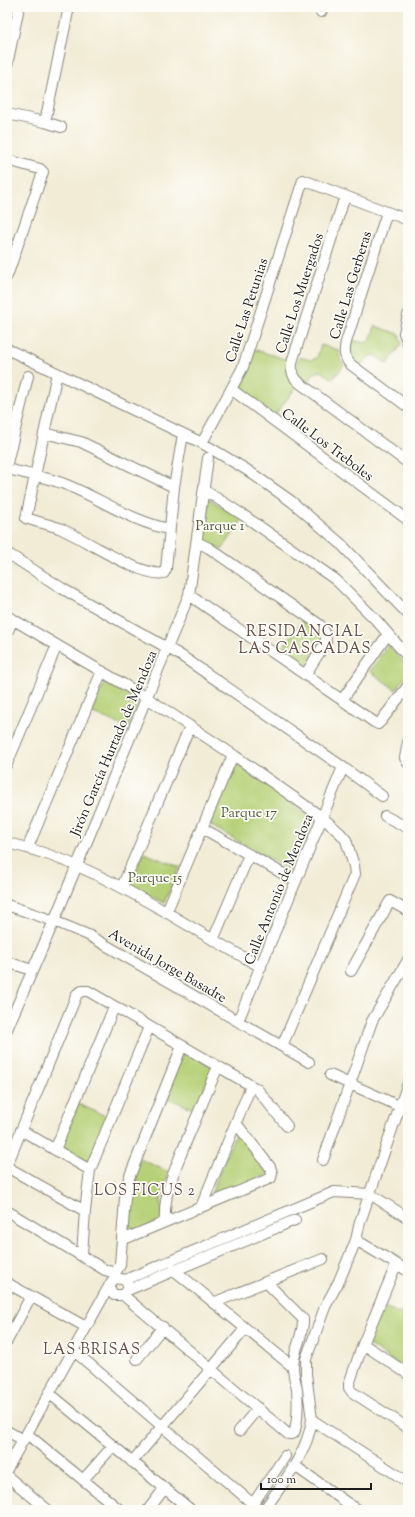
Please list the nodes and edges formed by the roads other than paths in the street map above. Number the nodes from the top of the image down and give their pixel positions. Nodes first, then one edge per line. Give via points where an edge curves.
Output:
1 (19, 7) edge
2 (69, 7) edge
3 (7, 65) edge
4 (7, 114) edge
5 (45, 122) junction
6 (61, 127) dead end
7 (7, 160) edge
8 (345, 196) junction
9 (388, 212) junction
10 (408, 220) edge
11 (7, 276) edge
12 (408, 315) edge
13 (408, 343) edge
14 (7, 349) edge
15 (57, 372) junction
16 (28, 376) dead end
17 (231, 389) junction
18 (408, 407) edge
19 (44, 433) junction
20 (183, 434) junction
21 (202, 443) junction
22 (208, 458) dead end
23 (7, 463) edge
24 (408, 463) edge
25 (7, 469) edge
26 (35, 475) junction
27 (174, 487) junction
28 (204, 490) junction
29 (408, 520) edge
30 (169, 529) junction
31 (197, 542) junction
32 (7, 553) edge
33 (189, 595) junction
34 (408, 614) edge
35 (10, 618) edge
36 (7, 633) edge
37 (388, 634) junction
38 (57, 645) junction
39 (168, 648) junction
40 (408, 657) edge
41 (102, 671) junction
42 (305, 674) junction
43 (408, 686) edge
44 (147, 698) junction
45 (342, 700) junction
46 (190, 726) junction
47 (408, 742) edge
48 (233, 755) junction
49 (408, 763) edge
50 (7, 764) edge
51 (344, 767) junction
52 (382, 796) dead end
53 (386, 816) dead end
54 (323, 818) junction
55 (202, 828) junction
56 (408, 828) edge
57 (7, 843) edge
58 (28, 847) junction
59 (249, 855) junction
60 (77, 866) junction
61 (296, 881) junction
62 (122, 887) junction
63 (7, 905) edge
64 (408, 911) edge
65 (166, 913) junction
66 (54, 921) junction
67 (213, 940) junction
68 (408, 960) edge
69 (7, 962) edge
70 (261, 967) junction
71 (32, 970) junction
72 (351, 971) dead end
73 (114, 1006) junction
74 (238, 1021) junction
75 (149, 1027) junction
76 (7, 1029) edge
77 (182, 1046) junction
78 (282, 1046) junction
79 (309, 1062) dead end
80 (218, 1066) junction
81 (330, 1075) dead end
82 (408, 1083) edge
83 (349, 1084) junction
84 (251, 1086) junction
85 (399, 1106) junction
86 (236, 1123) junction
87 (287, 1126) dead end
88 (21, 1130) junction
89 (55, 1150) junction
90 (323, 1160) dead end
91 (7, 1166) edge
92 (90, 1170) junction
93 (370, 1194) junction
94 (201, 1207) junction
95 (7, 1211) edge
96 (84, 1211) junction
97 (408, 1218) edge
98 (295, 1220) dead end
99 (165, 1222) junction
100 (122, 1240) junction
101 (356, 1240) junction
102 (82, 1255) junction
103 (323, 1259) dead end
104 (396, 1265) junction
105 (174, 1270) junction
106 (408, 1271) edge
107 (266, 1282) junction
108 (7, 1283) edge
109 (119, 1285) junction
110 (31, 1296) junction
111 (214, 1303) junction
112 (86, 1327) junction
113 (163, 1327) junction
114 (245, 1329) junction
115 (7, 1341) edge
116 (363, 1344) junction
117 (73, 1350) junction
118 (137, 1358) dead end
119 (212, 1368) junction
120 (293, 1368) junction
121 (408, 1374) edge
122 (50, 1393) junction
123 (258, 1408) junction
124 (312, 1420) junction
125 (163, 1426) junction
126 (408, 1428) edge
127 (7, 1431) edge
128 (239, 1431) dead end
129 (25, 1437) junction
130 (112, 1446) junction
131 (285, 1456) dead end
132 (132, 1462) junction
133 (295, 1466) junction
134 (7, 1469) edge
135 (7, 1476) edge
136 (83, 1480) junction
137 (408, 1482) edge
138 (164, 1488) junction
139 (252, 1507) edge
140 (48, 1510) edge
141 (120, 1510) edge
142 (148, 1510) edge
143 (191, 1510) edge
144 (264, 1510) edge
145 (357, 1510) edge

1 - 3 street
2 - 5 street
4 - 5 street
5 - 6 street
7 - 11 street via 43,172
8 - 9 street
8 - 17 street, Calle Las Petunias via 303,180 243,367
8 - 24 street, Calle Los Muergados via 293,359 292,374 301,384
9 - 10 street
9 - 18 street, Calle Las Gerberas via 344,352 350,364
12 - 13 street via 404,333
14 - 15 street
15 - 19 street
15 - 20 street
16 - 23 street
17 - 21 street, Calle Las Petunias
17 - 29 street, Calle Los Treboles
19 - 26 street
19 - 27 street via 81,442
20 - 21 street
20 - 27 street
21 - 34 street via 247,470 290,501 340,543
22 - 28 street, Jirón García Hurtado de Mendoza
25 - 26 street
26 - 30 street via 66,485 154,526
26 - 30 street via 26,518 59,528 134,566 159,574 164,573
27 - 30 street
28 - 31 street, Jirón García Hurtado de Mendoza
28 - 37 street via 336,580
31 - 33 street, Jirón García Hurtado de Mendoza
31 - 42 street via 324,629 326,642
32 - 39 street via 63,589
33 - 39 street, Jirón García Hurtado de Mendoza
33 - 42 street
35 - 36 street
35 - 38 street
37 - 40 street
37 - 45 street
38 - 41 street
38 - 50 street
39 - 44 street, Jirón García Hurtado de Mendoza
39 - 51 street
41 - 44 street
41 - 58 street
42 - 45 street
43 - 45 street via 378,724
44 - 46 street
44 - 60 street, Jirón García Hurtado de Mendoza
46 - 48 street
46 - 62 street
47 - 49 street via 405,758
48 - 54 street
48 - 55 street
51 - 52 street
51 - 54 street, Calle Antonio de Mendoza
53 - 56 street
54 - 61 street, Calle Antonio de Mendoza
54 - 78 street via 346,840 354,874
55 - 59 street
55 - 65 street
57 - 58 street
58 - 60 street
59 - 61 street
59 - 67 street
60 - 62 street
60 - 66 street, Jirón García Hurtado de Mendoza
61 - 70 street, Calle Antonio de Mendoza
62 - 65 street
63 - 66 street, Avenida Jorge Basadre
64 - 72 street via 390,901
65 - 67 street
66 - 71 street, Jirón García Hurtado de Mendoza
66 - 74 street, Avenida Jorge Basadre via 88,935
67 - 70 street
68 - 83 street via 372,1021
69 - 71 street
70 - 74 street, Calle Antonio de Mendoza
71 - 76 street, Jirón García Hurtado de Mendoza
73 - 75 street
73 - 88 street via 88,991 77,994
73 - 89 street
74 - 78 street, Avenida Jorge Basadre
75 - 77 street
75 - 92 street
77 - 80 street
77 - 100 street via 129,1178
78 - 79 street, Avenida Jorge Basadre
80 - 84 street
80 - 99 street via 166,1194
81 - 83 street
82 - 85 street
83 - 85 street
83 - 90 street
84 - 86 street
84 - 87 street via 263,1095
85 - 93 street
86 - 94 street
86 - 94 street via 270,1167 271,1178
88 - 89 street
88 - 91 street
89 - 92 street
91 - 96 street
92 - 96 street
93 - 97 street
93 - 101 street
93 - 109 street via 329,1194
94 - 99 street
95 - 102 street
96 - 102 street
98 - 105 street
99 - 100 street
100 - 109 street
101 - 104 street
101 - 124 street via 325,1307 306,1359
102 - 109 street via 105,1270
103 - 107 street
104 - 106 street
104 - 116 street
105 - 109 street
105 - 111 street
107 - 111 street
107 - 120 street via 303,1319
108 - 110 street
109 - 112 street via 100,1301
109 - 113 street
110 - 112 street
110 - 115 street
111 - 114 street
112 - 117 street
113 - 118 street
113 - 119 street
114 - 119 street
114 - 120 street
116 - 121 street
116 - 126 street via 349,1380 349,1388
117 - 122 street
117 - 125 street
119 - 123 street
119 - 125 street
120 - 123 street via 297,1390 294,1433 288,1434
122 - 129 street
122 - 130 street
123 - 128 street
124 - 133 street
124 - 137 street
125 - 132 street
125 - 139 street
127 - 129 street
129 - 134 street
129 - 136 street
130 - 132 street
130 - 136 street
131 - 139 street
132 - 138 street
133 - 144 street
133 - 145 street
135 - 140 street
136 - 141 street
138 - 142 street
138 - 143 street

